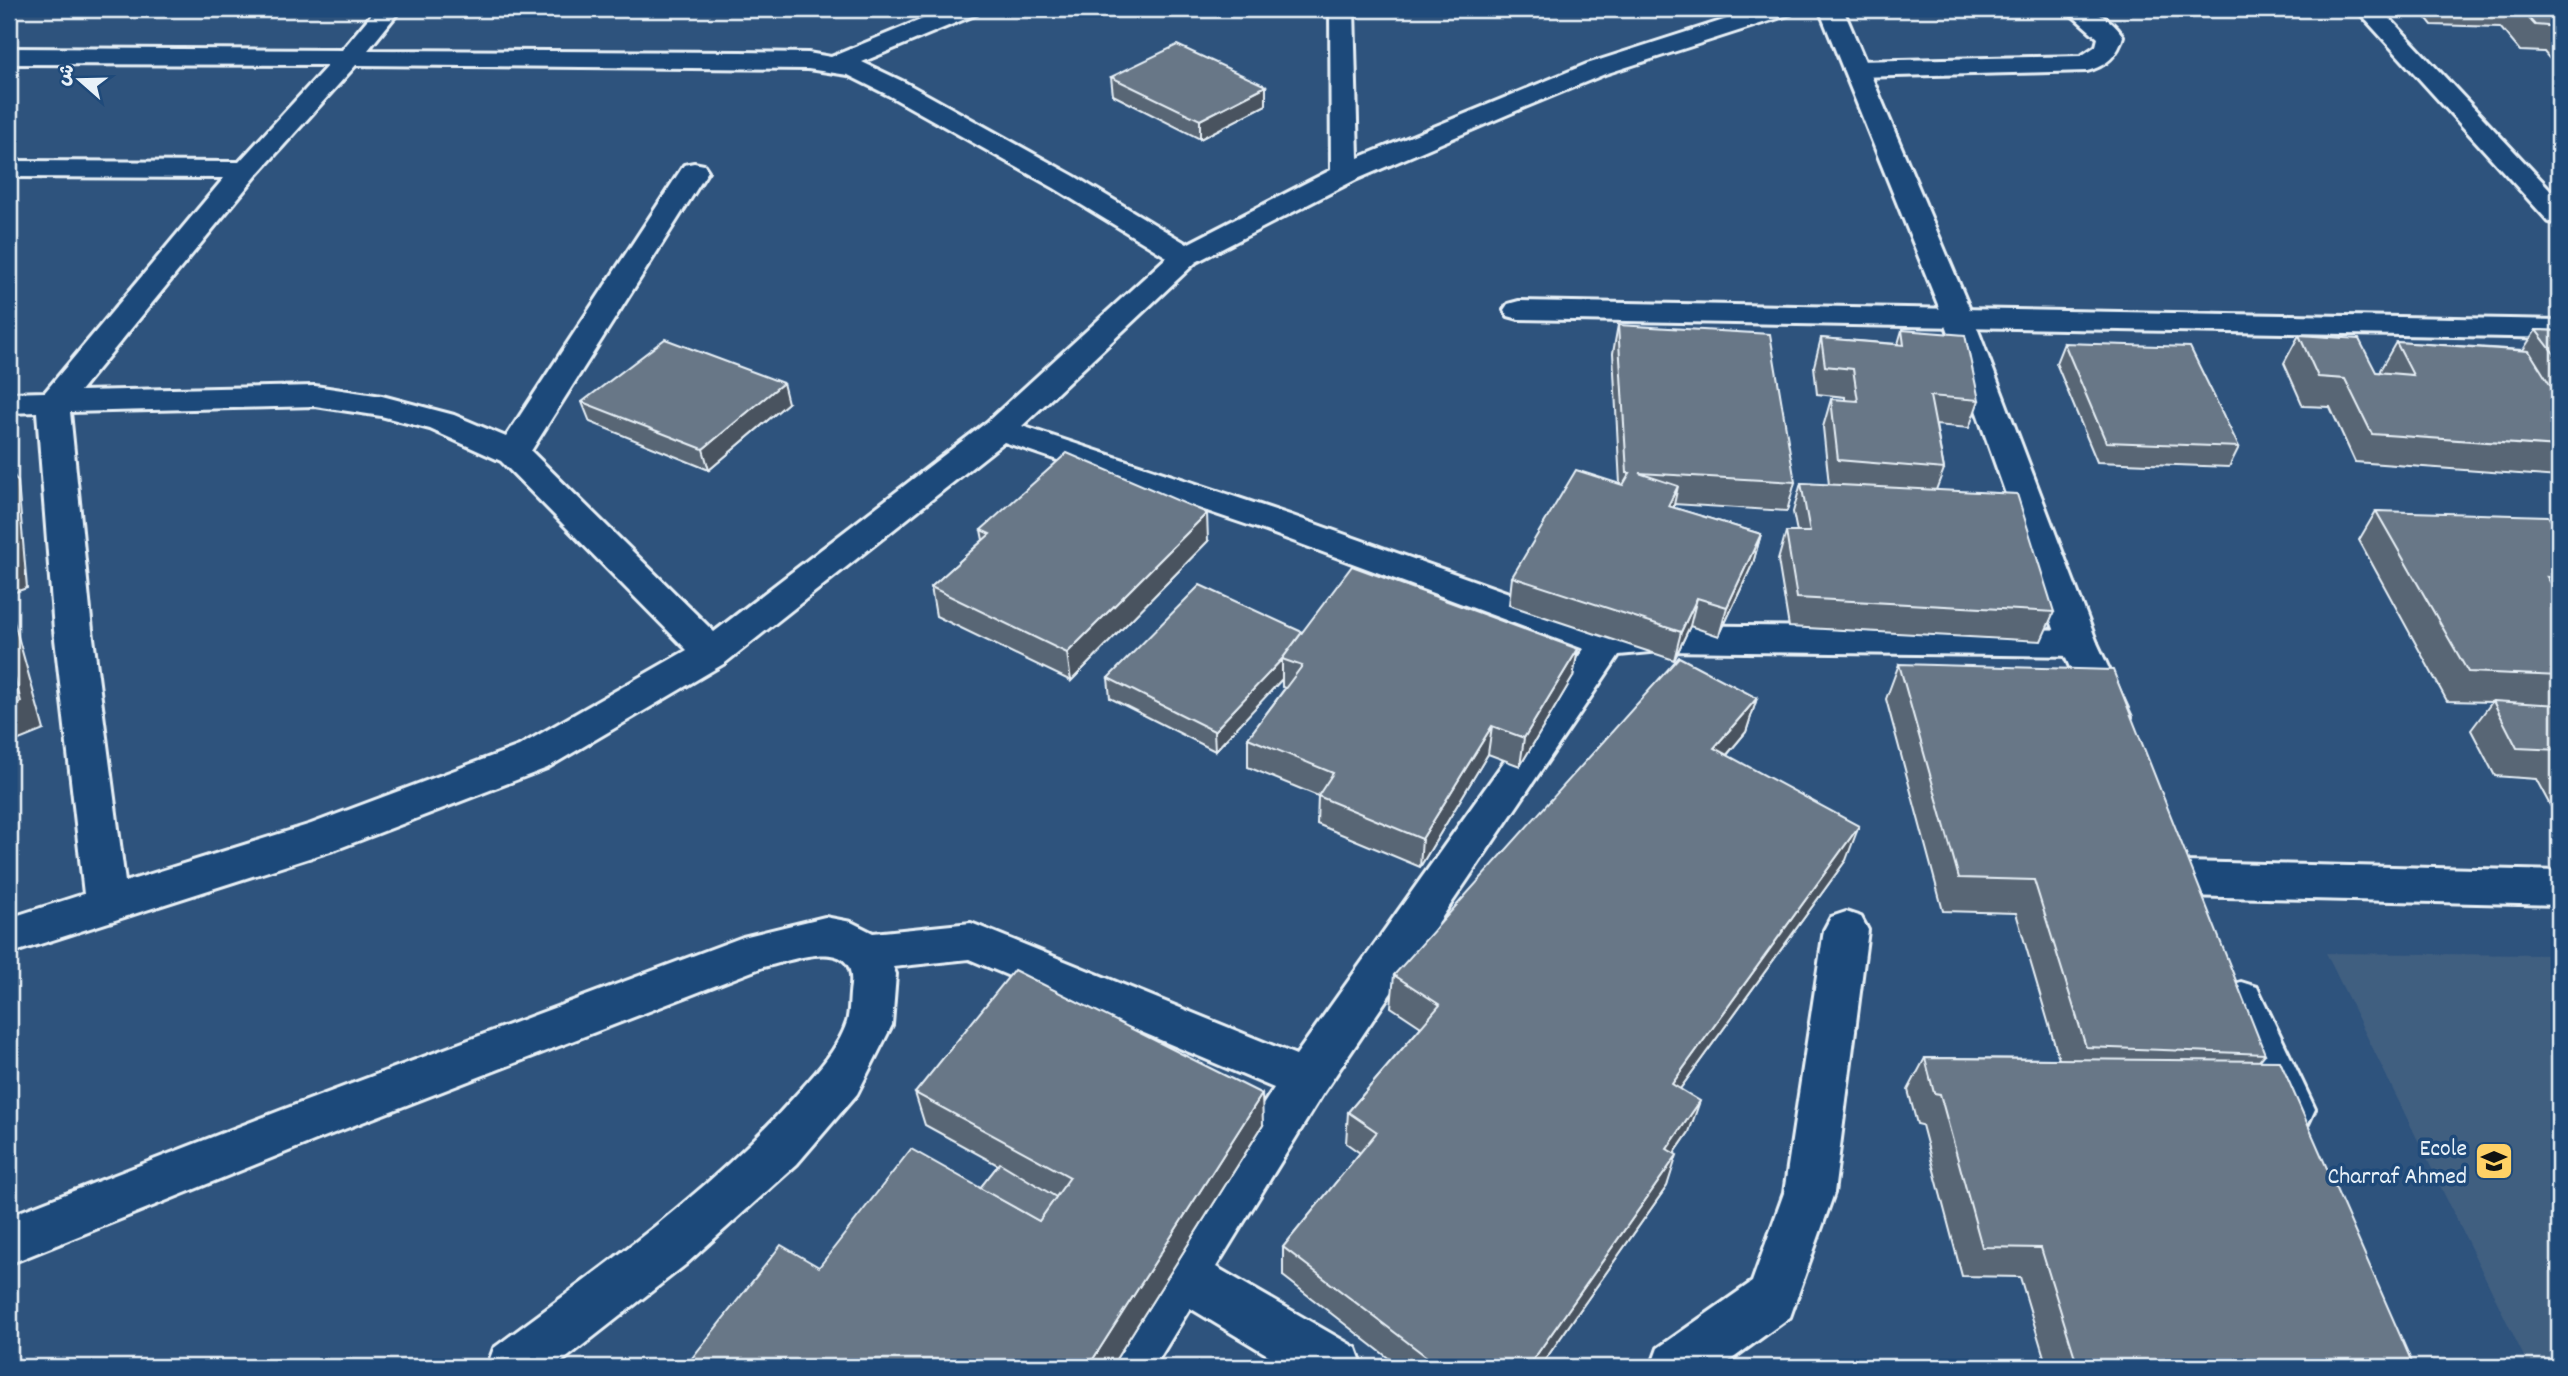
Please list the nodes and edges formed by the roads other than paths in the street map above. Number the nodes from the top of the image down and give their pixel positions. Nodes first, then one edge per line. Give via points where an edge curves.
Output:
1 (389, 9) edge
2 (968, 9) edge
3 (1342, 9) edge
4 (1782, 9) edge
5 (1831, 9) edge
6 (2077, 9) edge
7 (2368, 9) edge
8 (9, 56) edge
9 (349, 58) junction
10 (835, 64) junction
11 (1856, 69) junction
12 (9, 169) edge
13 (246, 170) junction
14 (694, 171) dead end
15 (1346, 174) junction
16 (2530, 187) junction
17 (2559, 187) edge
18 (2559, 216) edge
19 (1186, 256) junction
20 (1519, 310) dead end
21 (1958, 317) junction
22 (2559, 329) edge
23 (9, 403) edge
24 (52, 403) junction
25 (999, 429) junction
26 (513, 453) junction
27 (1608, 643) junction
28 (2078, 643) junction
29 (712, 653) junction
30 (2128, 755) edge
31 (2167, 842) edge
32 (2184, 879) junction
33 (2559, 888) edge
34 (107, 905) junction
35 (2201, 917) edge
36 (1846, 930) dead end
37 (9, 936) edge
38 (865, 952) junction
39 (2225, 967) edge
40 (1305, 1080) junction
41 (2307, 1142) edge
42 (9, 1240) edge
43 (1184, 1276) junction
44 (513, 1367) edge
45 (1124, 1367) edge
46 (1337, 1367) edge
47 (1677, 1367) edge

1 - 9 street
2 - 10 street
3 - 15 street
4 - 15 street via 1596,69
5 - 11 street
6 - 11 street via 2111,36 2106,50 2087,63
7 - 16 street
8 - 9 street
9 - 10 street
9 - 13 street
10 - 19 street via 855,68 897,89
11 - 21 street
12 - 13 street
13 - 24 street
14 - 26 street
15 - 19 street
16 - 17 street
16 - 18 street
19 - 25 street
20 - 21 street
21 - 22 street
21 - 28 street
23 - 24 street
24 - 26 street via 315,396 382,406 442,422
24 - 34 street
25 - 27 street via 1278,523
25 - 29 street
26 - 29 street
27 - 28 street via 1661,638
27 - 40 street
28 - 30 street
29 - 34 street via 533,757 322,837
31 - 32 street
32 - 33 street
32 - 35 street
34 - 37 street
36 - 47 street via 1810,1194 1772,1299
38 - 40 street via 971,941
38 - 42 street via 851,940 825,934 759,950
38 - 44 street via 874,974 869,1024 840,1079 780,1148 698,1221
39 - 41 street
40 - 43 street
43 - 45 street
43 - 46 street

